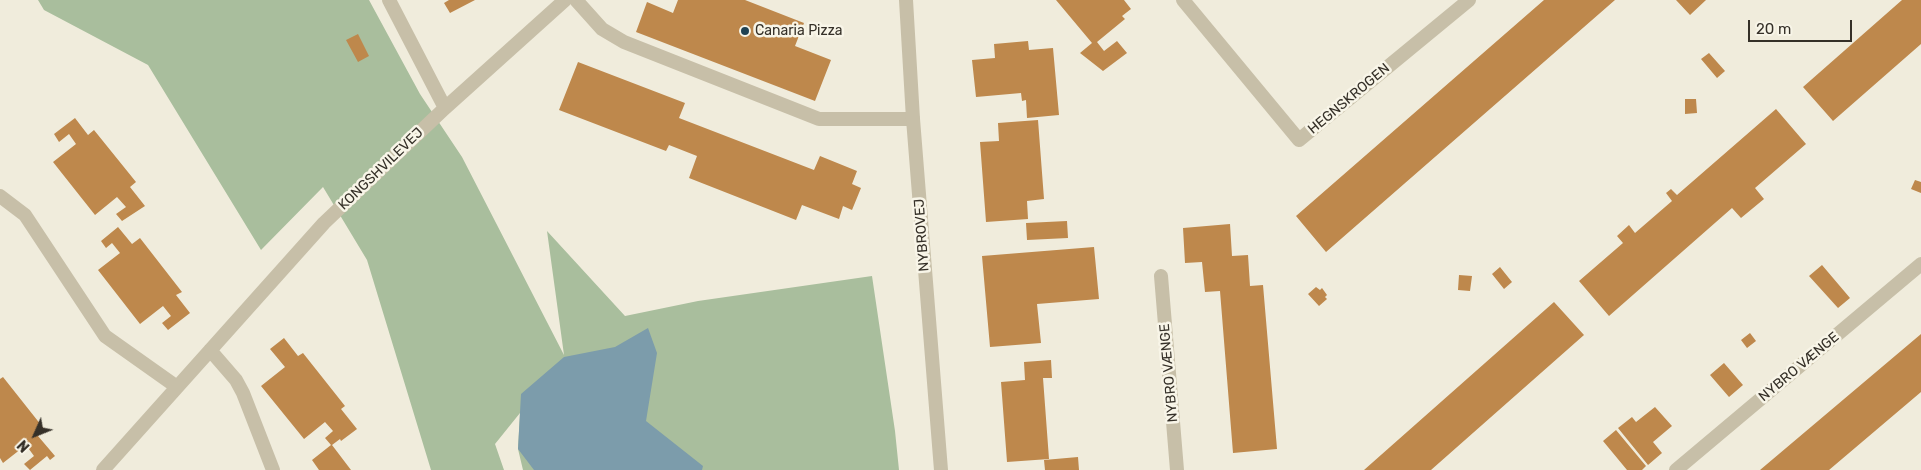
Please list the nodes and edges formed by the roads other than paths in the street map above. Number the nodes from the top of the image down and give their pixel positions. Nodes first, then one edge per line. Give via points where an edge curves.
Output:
1 (388, 0) edge
2 (565, 0) edge
3 (576, 0) edge
4 (906, 0) edge
5 (1183, 0) edge
6 (1469, 0) edge
7 (445, 108) junction
8 (914, 120) junction
9 (0, 196) edge
10 (1921, 264) edge
11 (1161, 276) dead end
12 (210, 350) junction
13 (177, 387) junction
14 (103, 470) edge
15 (273, 470) edge
16 (941, 470) edge
17 (1177, 470) edge
18 (1676, 470) edge

1 - 7 street
2 - 7 street, KONGSHVILEVEJ
3 - 8 street via 602,29 624,42 819,119
4 - 8 street, NYBROVEJ
5 - 6 street, HEGNSKROGEN via 1299,140
7 - 12 street, KONGSHVILEVEJ via 324,223
8 - 16 street, NYBROVEJ
9 - 13 street via 25,215 105,336
10 - 18 street, NYBRO VÆNGE
11 - 17 street, NYBRO VÆNGE
12 - 13 street, KONGSHVILEVEJ
12 - 15 street via 240,386
13 - 14 street, KONGSHVILEVEJ

